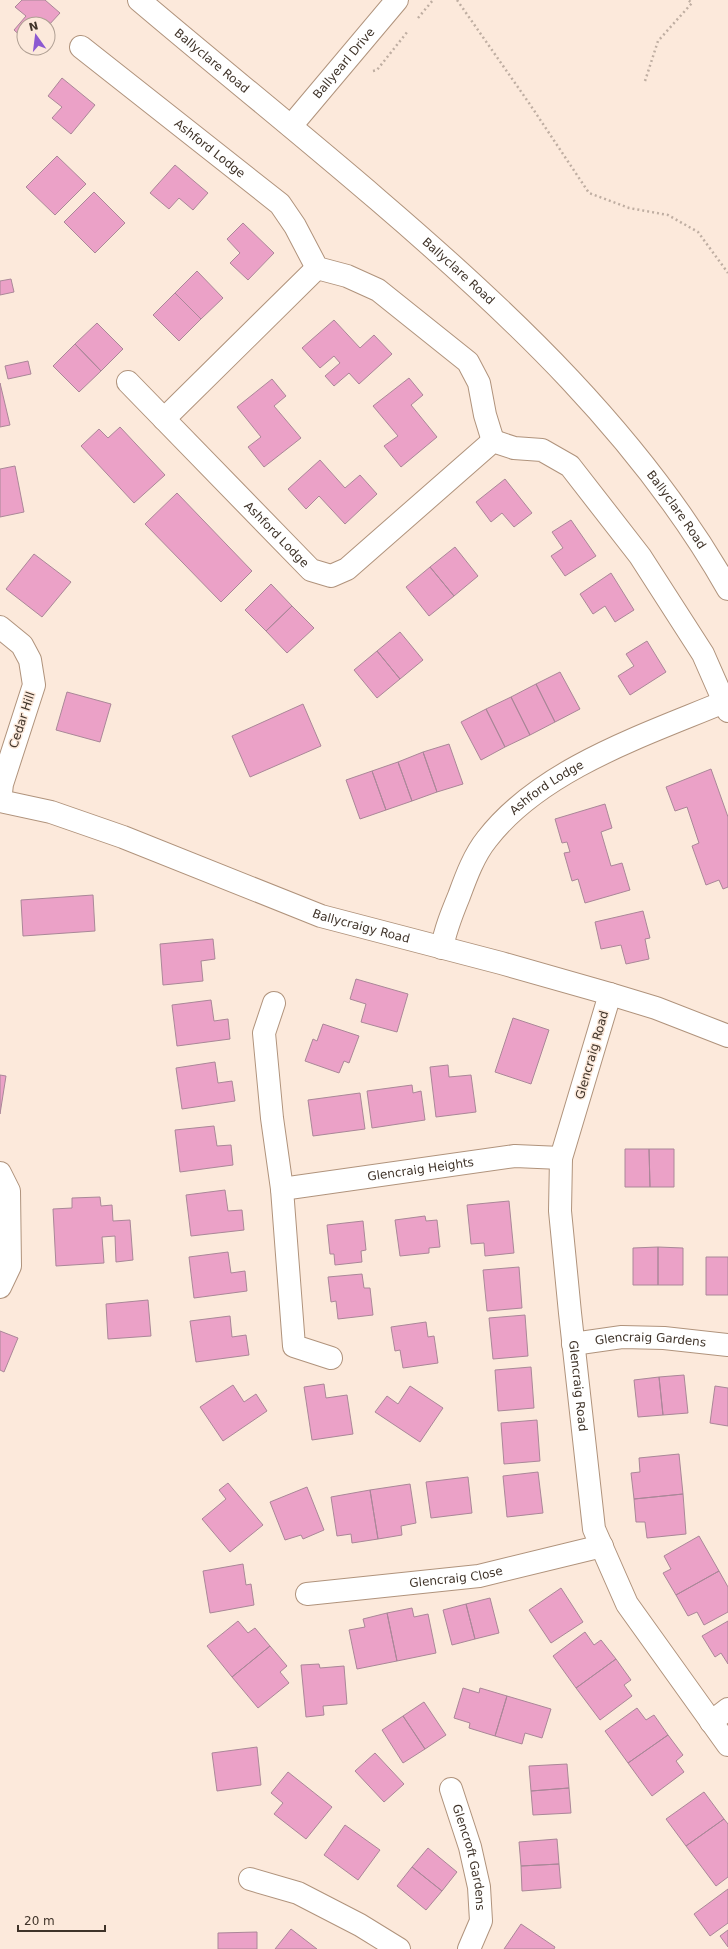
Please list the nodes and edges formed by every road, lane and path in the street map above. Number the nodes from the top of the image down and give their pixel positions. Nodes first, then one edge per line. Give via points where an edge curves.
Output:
1 (138, 0) edge
2 (397, 0) edge
3 (457, 0) edge
4 (688, 0) edge
5 (81, 47) dead end
6 (645, 81) dead end
7 (291, 126) junction
8 (317, 268) junction
9 (728, 274) edge
10 (128, 382) dead end
11 (164, 419) junction
12 (493, 441) junction
13 (728, 589) edge
14 (0, 627) edge
15 (726, 706) edge
16 (0, 801) edge
17 (442, 948) junction
18 (610, 994) junction
19 (274, 1003) dead end
20 (728, 1036) edge
21 (561, 1158) junction
22 (0, 1173) edge
23 (282, 1189) junction
24 (0, 1287) edge
25 (573, 1344) junction
26 (728, 1345) edge
27 (331, 1358) dead end
28 (602, 1546) junction
29 (307, 1594) dead end
30 (720, 1715) edge
31 (728, 1746) edge
32 (451, 1789) dead end
33 (250, 1879) dead end
34 (399, 1949) edge
35 (469, 1949) edge

1 - 7 street, Ballyclare Road
2 - 7 street, Ballyearl Drive
3 - 9 path via 530,103 589,193 629,208 668,215 698,232
4 - 6 path via 692,3 658,41
5 - 8 street, Ashford Lodge via 280,204
7 - 13 street, Ballyclare Road via 443,256 554,362 644,466
8 - 11 street
8 - 12 street via 346,276 378,290 468,362 479,383
10 - 11 street, Ashford Lodge
11 - 12 street, Ashford Lodge via 311,570 331,576 347,569
12 - 15 street, Ashford Lodge via 514,448 542,450 570,466 640,556 703,654
14 - 16 street, Cedar Hill via 22,645 30,660 34,685 2,784
15 - 17 street, Ashford Lodge via 593,758 546,785 515,810 486,839 466,877 444,932
16 - 17 street, Ballycraigy Road via 51,812 123,837 321,916
17 - 18 street, Ballycraigy Road
18 - 20 street, Ballycraigy Road via 656,1008
18 - 21 street, Glencraig Road
19 - 23 street via 264,1033
21 - 23 street, Glencraig Heights via 515,1156
21 - 25 street, Glencraig Road via 560,1211
22 - 24 street via 9,1191 10,1266
23 - 27 street via 294,1346
25 - 26 street, Glencraig Gardens via 622,1337 664,1338
25 - 28 street, Glencraig Road via 594,1529
28 - 29 street, Glencraig Close via 479,1576
28 - 30 street, Glencraig Road via 627,1604
30 - 31 street, Glencraig Road
32 - 35 street, Glencroft Gardens via 470,1847 478,1887 481,1921
33 - 34 street via 298,1893 360,1925

